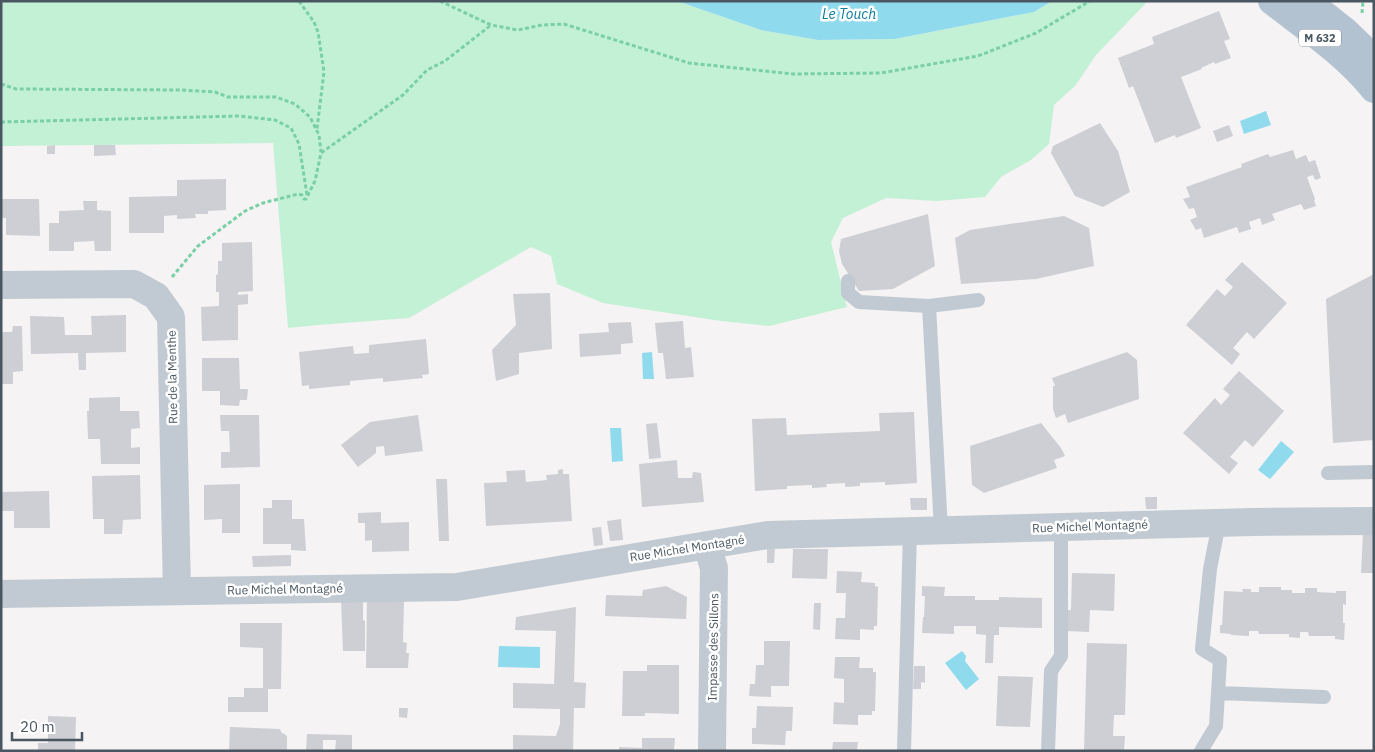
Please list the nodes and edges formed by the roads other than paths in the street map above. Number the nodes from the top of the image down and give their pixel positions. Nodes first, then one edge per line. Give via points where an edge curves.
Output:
1 (1272, 1) edge
2 (1307, 1) edge
3 (1372, 73) edge
4 (848, 281) dead end
5 (1, 285) edge
6 (978, 300) dead end
7 (929, 306) junction
8 (1374, 472) edge
9 (1328, 473) dead end
10 (1374, 521) edge
11 (1219, 523) junction
12 (1060, 527) junction
13 (941, 530) junction
14 (910, 531) junction
15 (707, 545) junction
16 (177, 591) junction
17 (1, 594) edge
18 (1218, 693) junction
19 (1324, 697) dead end
20 (712, 751) edge
21 (904, 751) edge
22 (1048, 751) edge
23 (1201, 751) edge

1 - 3 main road, M 632 via 1339,54
2 - 3 main road, M 632 via 1346,32
4 - 7 lane via 848,292 859,302
5 - 16 street, Rue de la Menthe via 134,284 156,296 171,317
6 - 7 lane
7 - 13 lane
8 - 9 lane
10 - 11 street, Rue Michel Montagné
11 - 12 street, Rue Michel Montagné
11 - 18 lane via 1210,569 1202,649 1220,660
12 - 13 street, Rue Michel Montagné
12 - 22 lane via 1061,656 1051,672
13 - 14 street, Rue Michel Montagné
14 - 15 street, Rue Michel Montagné via 768,535
14 - 21 lane
15 - 16 street, Rue Michel Montagné via 457,587
15 - 20 street, Impasse des Sillons via 714,568
16 - 17 street, Rue Michel Montagné
18 - 19 lane
18 - 23 lane via 1216,726

